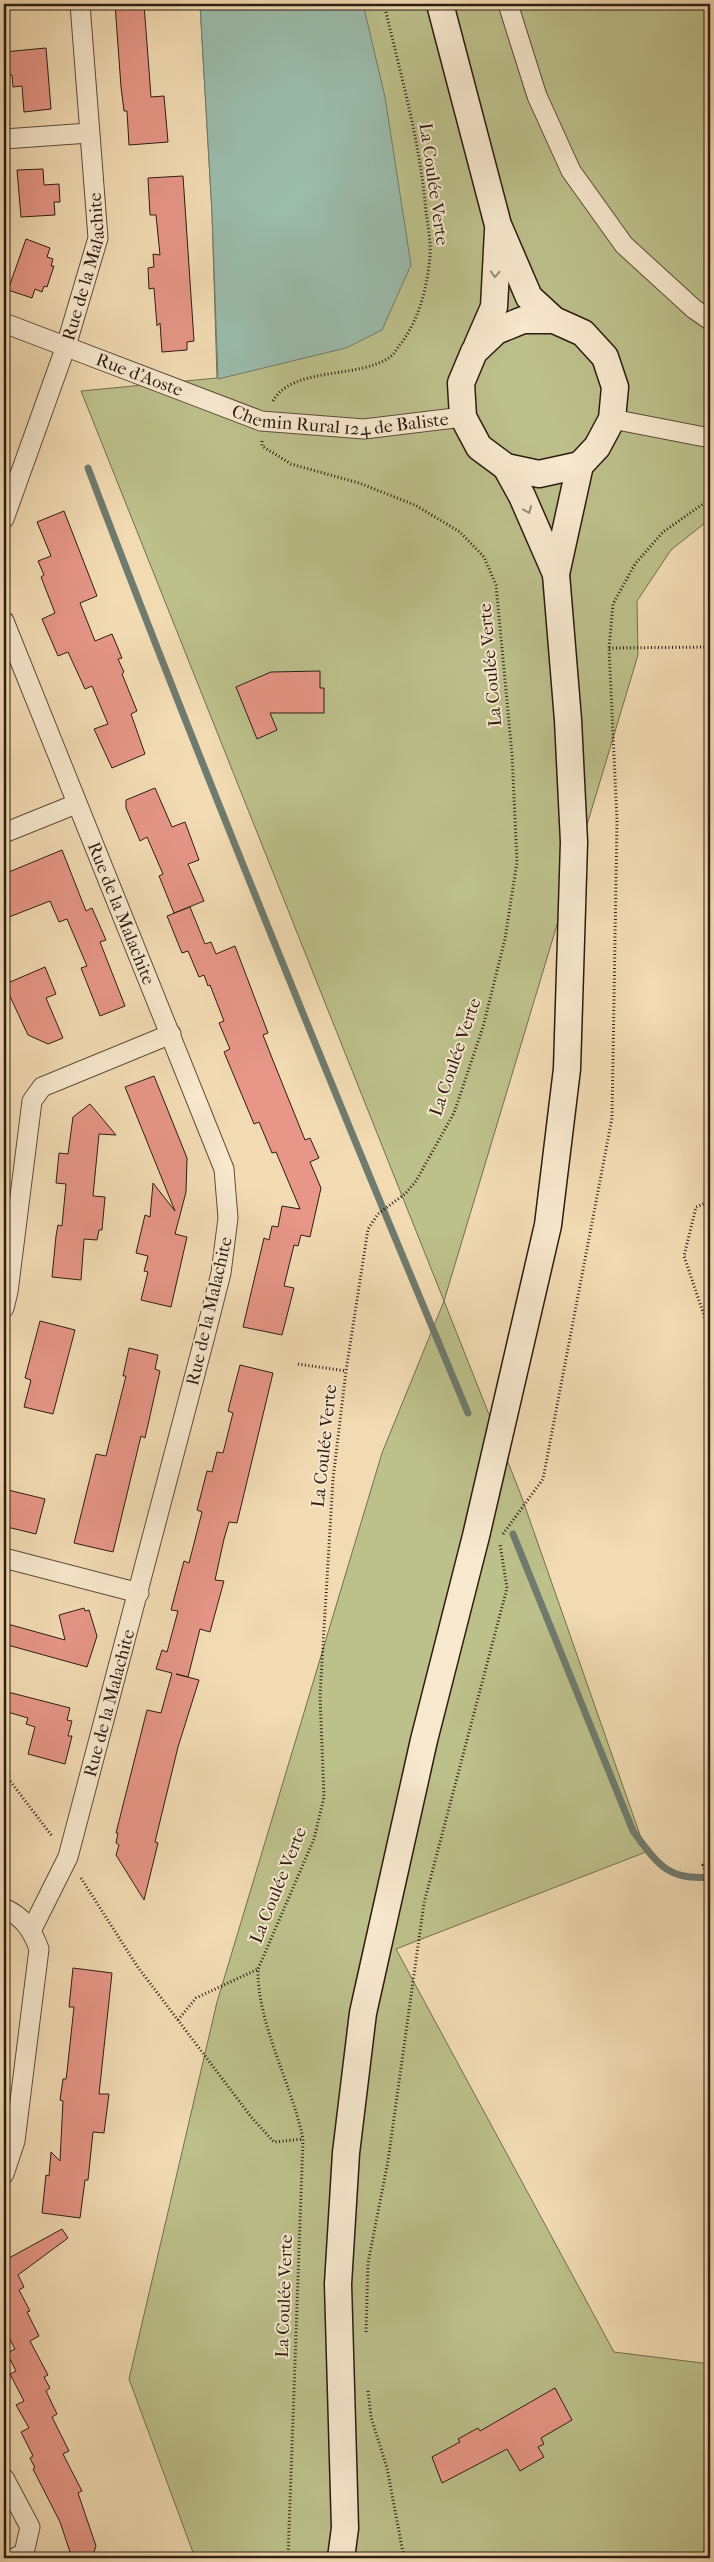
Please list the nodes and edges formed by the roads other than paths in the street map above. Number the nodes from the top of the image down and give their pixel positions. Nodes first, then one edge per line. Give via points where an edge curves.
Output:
1 (80, 4) edge
2 (440, 4) edge
3 (508, 4) edge
4 (89, 133) junction
5 (4, 139) edge
6 (498, 225) junction
7 (554, 320) junction
8 (710, 320) edge
9 (4, 323) edge
10 (66, 346) junction
11 (474, 352) junction
12 (218, 404) joint
13 (463, 417) junction
14 (612, 419) junction
15 (710, 438) edge
16 (580, 465) junction
17 (506, 467) junction
18 (4, 519) edge
19 (556, 574) junction
20 (4, 620) edge
21 (76, 804) junction
22 (4, 833) edge
23 (172, 1034) junction
24 (5, 1297) edge
25 (4, 1558) edge
26 (138, 1593) junction
27 (4, 1908) edge
28 (32, 1929) junction
29 (4, 2174) edge
30 (4, 2478) edge
31 (345, 2528) junction
32 (15, 2558) edge
33 (341, 2558) edge
34 (353, 2558) edge

1 - 4 street, Rue de la Malachite
2 - 6 main road
3 - 8 street via 537,96 570,171 624,245
4 - 5 street
4 - 10 street, Rue de la Malachite via 98,238
6 - 7 main road via 529,297
6 -> 11 main road via 494,307
7 - 11 main road via 524,320 496,331
7 - 14 main road via 583,333 605,357 615,387
9 - 10 street, Rue d'Aoste
10 - 12 street, Rue d'Aoste
10 - 18 street, Rue de la Malachite
11 - 13 main road via 461,383
12 - 13 street, Chemin Rural 124 de Baliste via 262,421 364,429
13 - 17 main road via 479,447
14 - 15 street
14 - 16 main road via 597,447
16 - 17 main road via 539,474
16 - 19 main road
17 -> 19 main road
19 - 31 main road via 574,842 567,1069 548,1225 476,1536 424,1740 363,2014 346,2153 338,2284
20 - 21 street, Rue de la Malachite
21 - 22 street
21 - 23 street, Rue de la Malachite
23 - 24 street via 42,1087 32,1101
23 - 26 street, Rue de la Malachite via 224,1169 228,1218 221,1273
25 - 26 street
26 - 28 street, Rue de la Malachite via 68,1857
27 - 28 street via 15,1913
28 - 29 street via 39,1949 15,2141
30 - 32 street via 30,2527 24,2553
31 - 33 main road
31 - 34 main road

